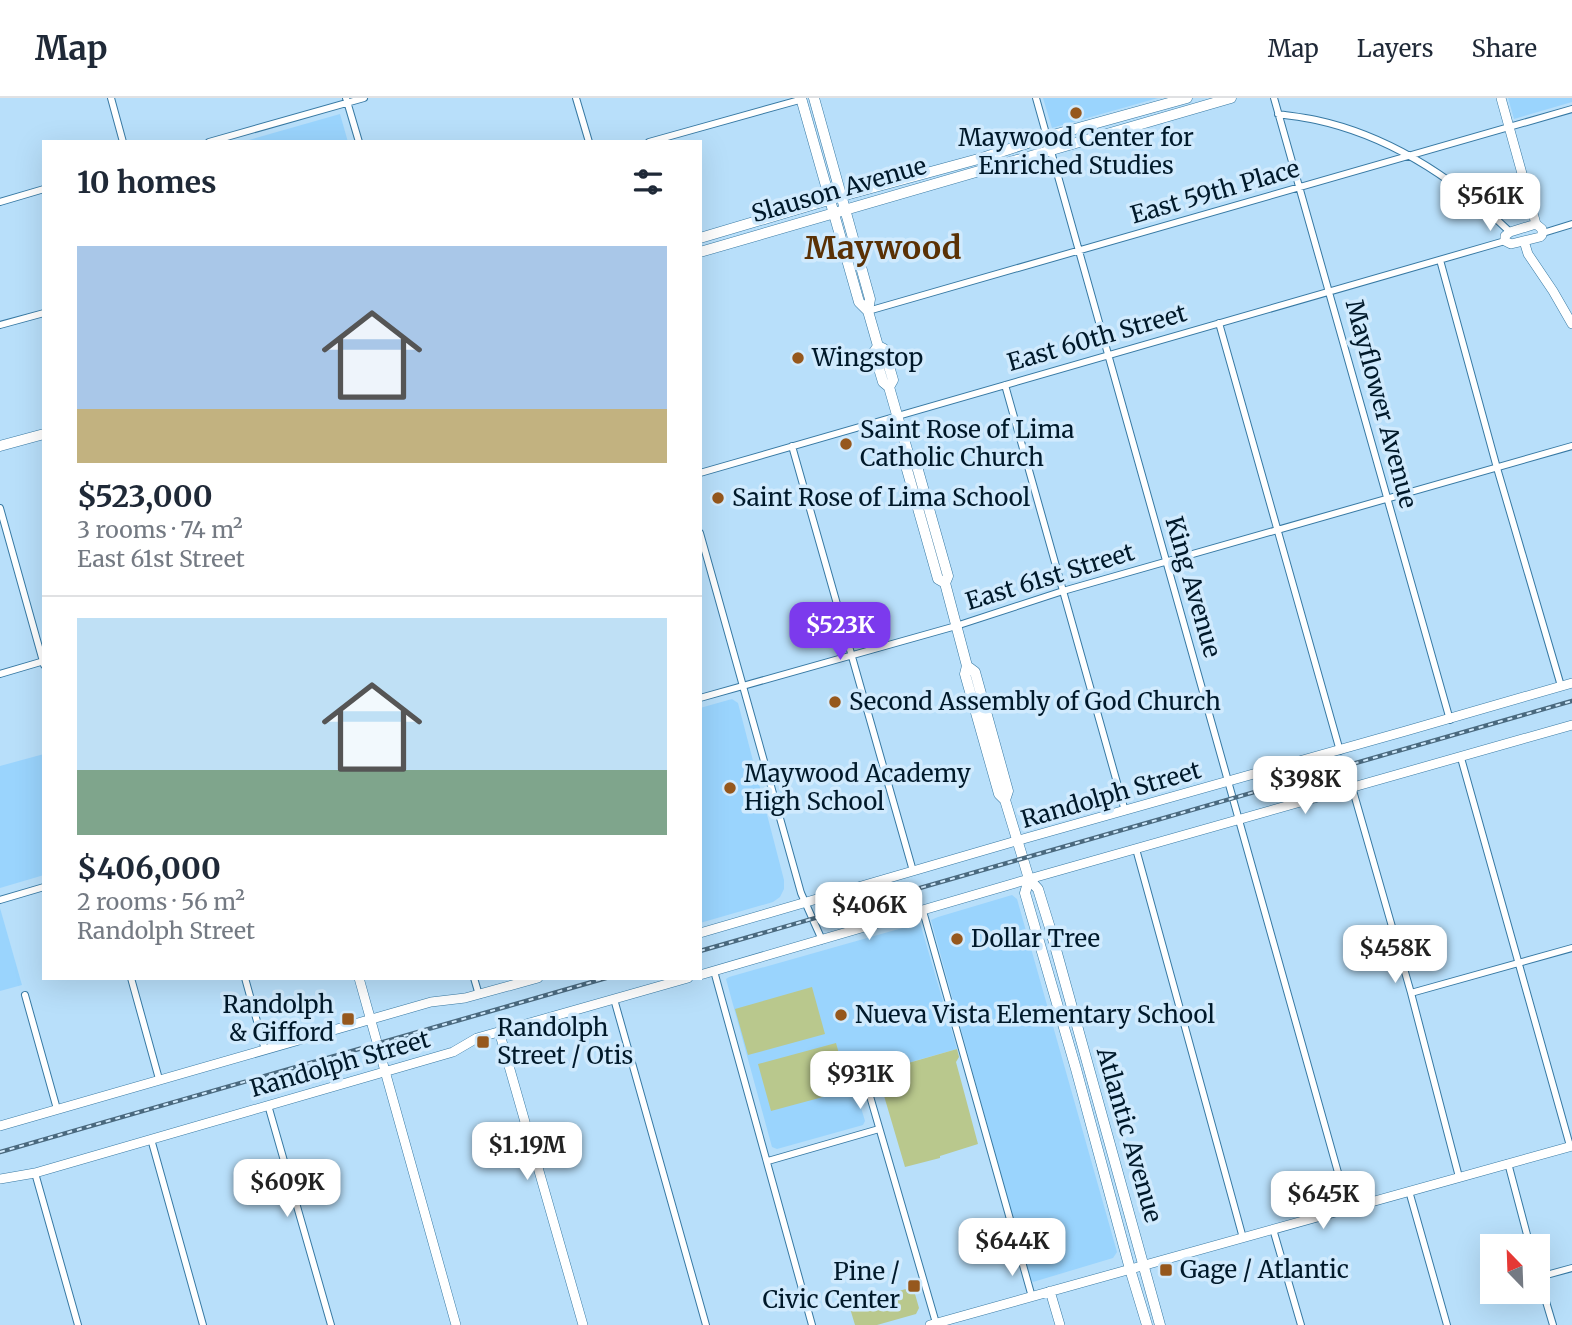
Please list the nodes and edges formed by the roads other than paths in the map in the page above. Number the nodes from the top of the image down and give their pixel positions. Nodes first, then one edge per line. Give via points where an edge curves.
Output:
1 (111, 98) edge
2 (364, 98) edge
3 (576, 98) edge
4 (802, 98) edge
5 (814, 98) edge
6 (1036, 98) edge
7 (1187, 98) edge
8 (1231, 98) edge
9 (1274, 98) edge
10 (1501, 98) edge
11 (347, 100) edge
12 (1572, 109) edge
13 (1278, 114) junction
14 (1509, 127) junction
15 (1046, 137) junction
16 (122, 140) edge
17 (216, 140) edge
18 (358, 140) edge
19 (588, 140) edge
20 (656, 140) edge
21 (1050, 150) junction
22 (1411, 156) junction
23 (1300, 187) junction
24 (42, 190) edge
25 (842, 196) junction
26 (829, 200) junction
27 (0, 202) edge
28 (846, 209) junction
29 (833, 213) junction
30 (1535, 224) junction
31 (1572, 224) edge
32 (1543, 233) junction
33 (1507, 236) junction
34 (702, 237) edge
35 (1524, 241) junction
36 (702, 251) edge
37 (1078, 251) junction
38 (1440, 260) junction
39 (1330, 291) junction
40 (868, 311) junction
41 (42, 314) edge
42 (1219, 323) junction
43 (1572, 324) edge
44 (0, 325) edge
45 (1108, 355) junction
46 (1005, 385) junction
47 (897, 416) junction
48 (42, 435) edge
49 (0, 446) edge
50 (792, 446) junction
51 (1572, 446) edge
52 (1497, 468) junction
53 (702, 471) edge
54 (1387, 499) junction
55 (0, 508) edge
56 (1276, 530) junction
57 (702, 540) edge
58 (1166, 562) junction
59 (1063, 591) junction
60 (956, 626) junction
61 (852, 654) junction
62 (42, 659) edge
63 (42, 663) edge
64 (0, 674) edge
65 (1572, 683) edge
66 (1561, 686) junction
67 (743, 687) junction
68 (702, 697) edge
69 (1450, 720) junction
70 (1572, 725) edge
71 (1340, 751) junction
72 (1461, 758) junction
73 (1228, 782) junction
74 (1352, 787) junction
75 (1125, 811) junction
76 (1239, 820) junction
77 (1019, 843) junction
78 (1136, 849) junction
79 (913, 871) junction
80 (1029, 879) junction
81 (42, 888) edge
82 (0, 900) edge
83 (805, 904) junction
84 (923, 911) junction
85 (702, 932) edge
86 (822, 940) junction
87 (1572, 948) edge
88 (1518, 963) junction
89 (714, 971) junction
90 (702, 974) edge
91 (132, 980) edge
92 (246, 980) edge
93 (360, 980) edge
94 (475, 980) edge
95 (531, 980) edge
96 (681, 980) edge
97 (1411, 993) junction
98 (25, 995) dead end
99 (479, 995) junction
100 (614, 999) junction
101 (370, 1020) junction
102 (499, 1031) junction
103 (265, 1049) junction
104 (385, 1072) junction
105 (159, 1079) junction
106 (867, 1086) dead end
107 (268, 1105) junction
108 (57, 1109) junction
109 (0, 1126) edge
110 (879, 1129) junction
111 (151, 1139) junction
112 (1571, 1146) edge
113 (768, 1161) junction
114 (1508, 1163) junction
115 (35, 1173) junction
116 (1459, 1177) junction
117 (0, 1180) edge
118 (1409, 1191) junction
119 (1348, 1208) junction
120 (1273, 1229) junction
121 (1527, 1234) edge
122 (1242, 1238) junction
123 (1144, 1265) junction
124 (1572, 1268) edge
125 (1130, 1269) junction
126 (1550, 1273) edge
127 (1050, 1292) junction
128 (1032, 1297) junction
129 (1547, 1304) edge
130 (953, 1322) edge
131 (933, 1324) edge
132 (78, 1325) edge
133 (202, 1325) edge
134 (331, 1325) edge
135 (456, 1325) edge
136 (583, 1325) edge
137 (706, 1325) edge
138 (813, 1325) edge
139 (1060, 1325) edge
140 (1147, 1325) edge
141 (1160, 1325) edge
142 (1301, 1325) edge
143 (1447, 1325) edge
144 (1553, 1325) edge

1 - 16 street
2 - 11 street
3 - 19 street
4 - 20 street
4 - 26 main road
5 - 25 main road
6 - 15 street, King Avenue
7 - 15 main road, Slauson Avenue
8 - 21 main road, Slauson Avenue
9 - 13 street, Mayflower Avenue
10 - 14 street
11 - 17 street
11 - 18 street
12 - 14 street, East 59th Place
13 - 22 street via 1317,120
13 - 23 street, Mayflower Avenue
14 - 22 street, East 59th Place
14 - 30 street
15 - 21 street, King Avenue
15 - 25 main road, Slauson Avenue
21 - 28 main road, Slauson Avenue
21 - 37 street, King Avenue
22 - 23 street, East 59th Place
22 - 33 street via 1468,194
23 - 37 street, East 59th Place
23 - 39 street, Mayflower Avenue
24 - 27 street
25 - 26 main road, Slauson Avenue
25 - 28 main road
26 - 29 main road
26 - 34 main road, Slauson Avenue
28 - 29 main road, Slauson Avenue
28 - 40 main road via 870,299
29 - 36 main road, Slauson Avenue
29 - 40 main road via 859,302
30 - 32 street
30 - 33 street, East 60th Street
31 - 32 street, East 60th Street
32 - 35 street, East 60th Street
33 - 35 street, East 60th Street via 1508,244
33 - 38 street, East 60th Street
35 - 43 street
37 - 40 street, East 59th Place
37 - 45 street, King Avenue
38 - 39 street, East 60th Street
38 - 52 street
39 - 42 street, East 60th Street
39 - 54 street, Mayflower Avenue
40 - 47 main road via 878,346 874,352
41 - 44 street
42 - 45 street, East 60th Street
42 - 56 street
45 - 46 street, East 60th Street
45 - 58 street, King Avenue
46 - 47 street, East 60th Street
46 - 59 street
47 - 50 street, East 60th Street
47 - 60 main road, Atlantic Avenue via 909,460 916,463 948,576 945,583
48 - 49 main road
50 - 53 street, East 60th Street
50 - 61 street
51 - 52 street, East 61st Street
52 - 54 street, East 61st Street
52 - 66 street
54 - 56 street, East 61st Street
54 - 69 street, Mayflower Avenue
55 - 62 street
56 - 58 street, East 61st Street
56 - 71 street
57 - 67 street
58 - 59 street, East 61st Street
58 - 73 street, King Avenue
59 - 60 street, East 61st Street
59 - 75 street
60 - 61 street, East 61st Street
60 - 77 main road, Atlantic Avenue via 967,666 975,672
61 - 67 street, East 61st Street
61 - 79 street
63 - 64 street
65 - 66 street, Randolph Street
66 - 69 street, Randolph Street
67 - 68 street, East 61st Street
67 - 83 street
69 - 71 street, Randolph Street
70 - 72 street
71 - 73 street, Randolph Street
72 - 74 street
72 - 88 street
73 - 75 street, Randolph Street
73 - 76 street, King Avenue
74 - 76 street
74 - 97 street
75 - 77 street, Randolph Street
76 - 78 street
76 - 119 street, King Avenue
77 - 79 street, Randolph Street
77 - 80 main road, Atlantic Avenue
78 - 80 street
78 - 122 street
79 - 83 street, Randolph Street
80 - 84 street
80 - 123 main road, Atlantic Avenue via 1038,889 1050,928
80 - 125 main road, Atlantic Avenue via 1025,893
81 - 82 street
83 - 85 street, Randolph Street
83 - 86 street
84 - 86 street
84 - 128 street
86 - 89 street
87 - 88 street
88 - 97 street
88 - 112 street
89 - 90 street
89 - 113 street
91 - 105 street
92 - 103 street
93 - 101 street
94 - 99 street
95 - 99 street, Randolph Street
96 - 100 street, Randolph Street
97 - 116 street
98 - 108 street
99 - 101 street, Randolph Street via 431,1002
100 - 102 street, Randolph Street
100 - 137 street
101 - 103 street, Randolph Street
101 - 104 street
102 - 104 street, Randolph Street via 453,1052
102 - 136 street
103 - 105 street, Randolph Street
104 - 107 street, Randolph Street
104 - 135 street
105 - 108 street, Randolph Street
106 - 110 street
107 - 111 street, Randolph Street
107 - 134 street
108 - 109 street, Randolph Street
110 - 113 street
110 - 131 street
111 - 115 street, Randolph Street
111 - 133 street
112 - 114 street
113 - 138 street
114 - 116 street
114 - 121 street
115 - 117 street, Randolph Street
115 - 132 street
116 - 118 street
118 - 119 street
118 - 143 street
119 - 120 street
120 - 122 street
120 - 142 street
122 - 123 street
123 - 125 street
123 - 141 main road, Atlantic Avenue
124 - 126 street
125 - 127 street
125 - 140 main road, Atlantic Avenue
127 - 128 street
127 - 139 street
128 - 130 street
129 - 144 street
130 - 131 street

